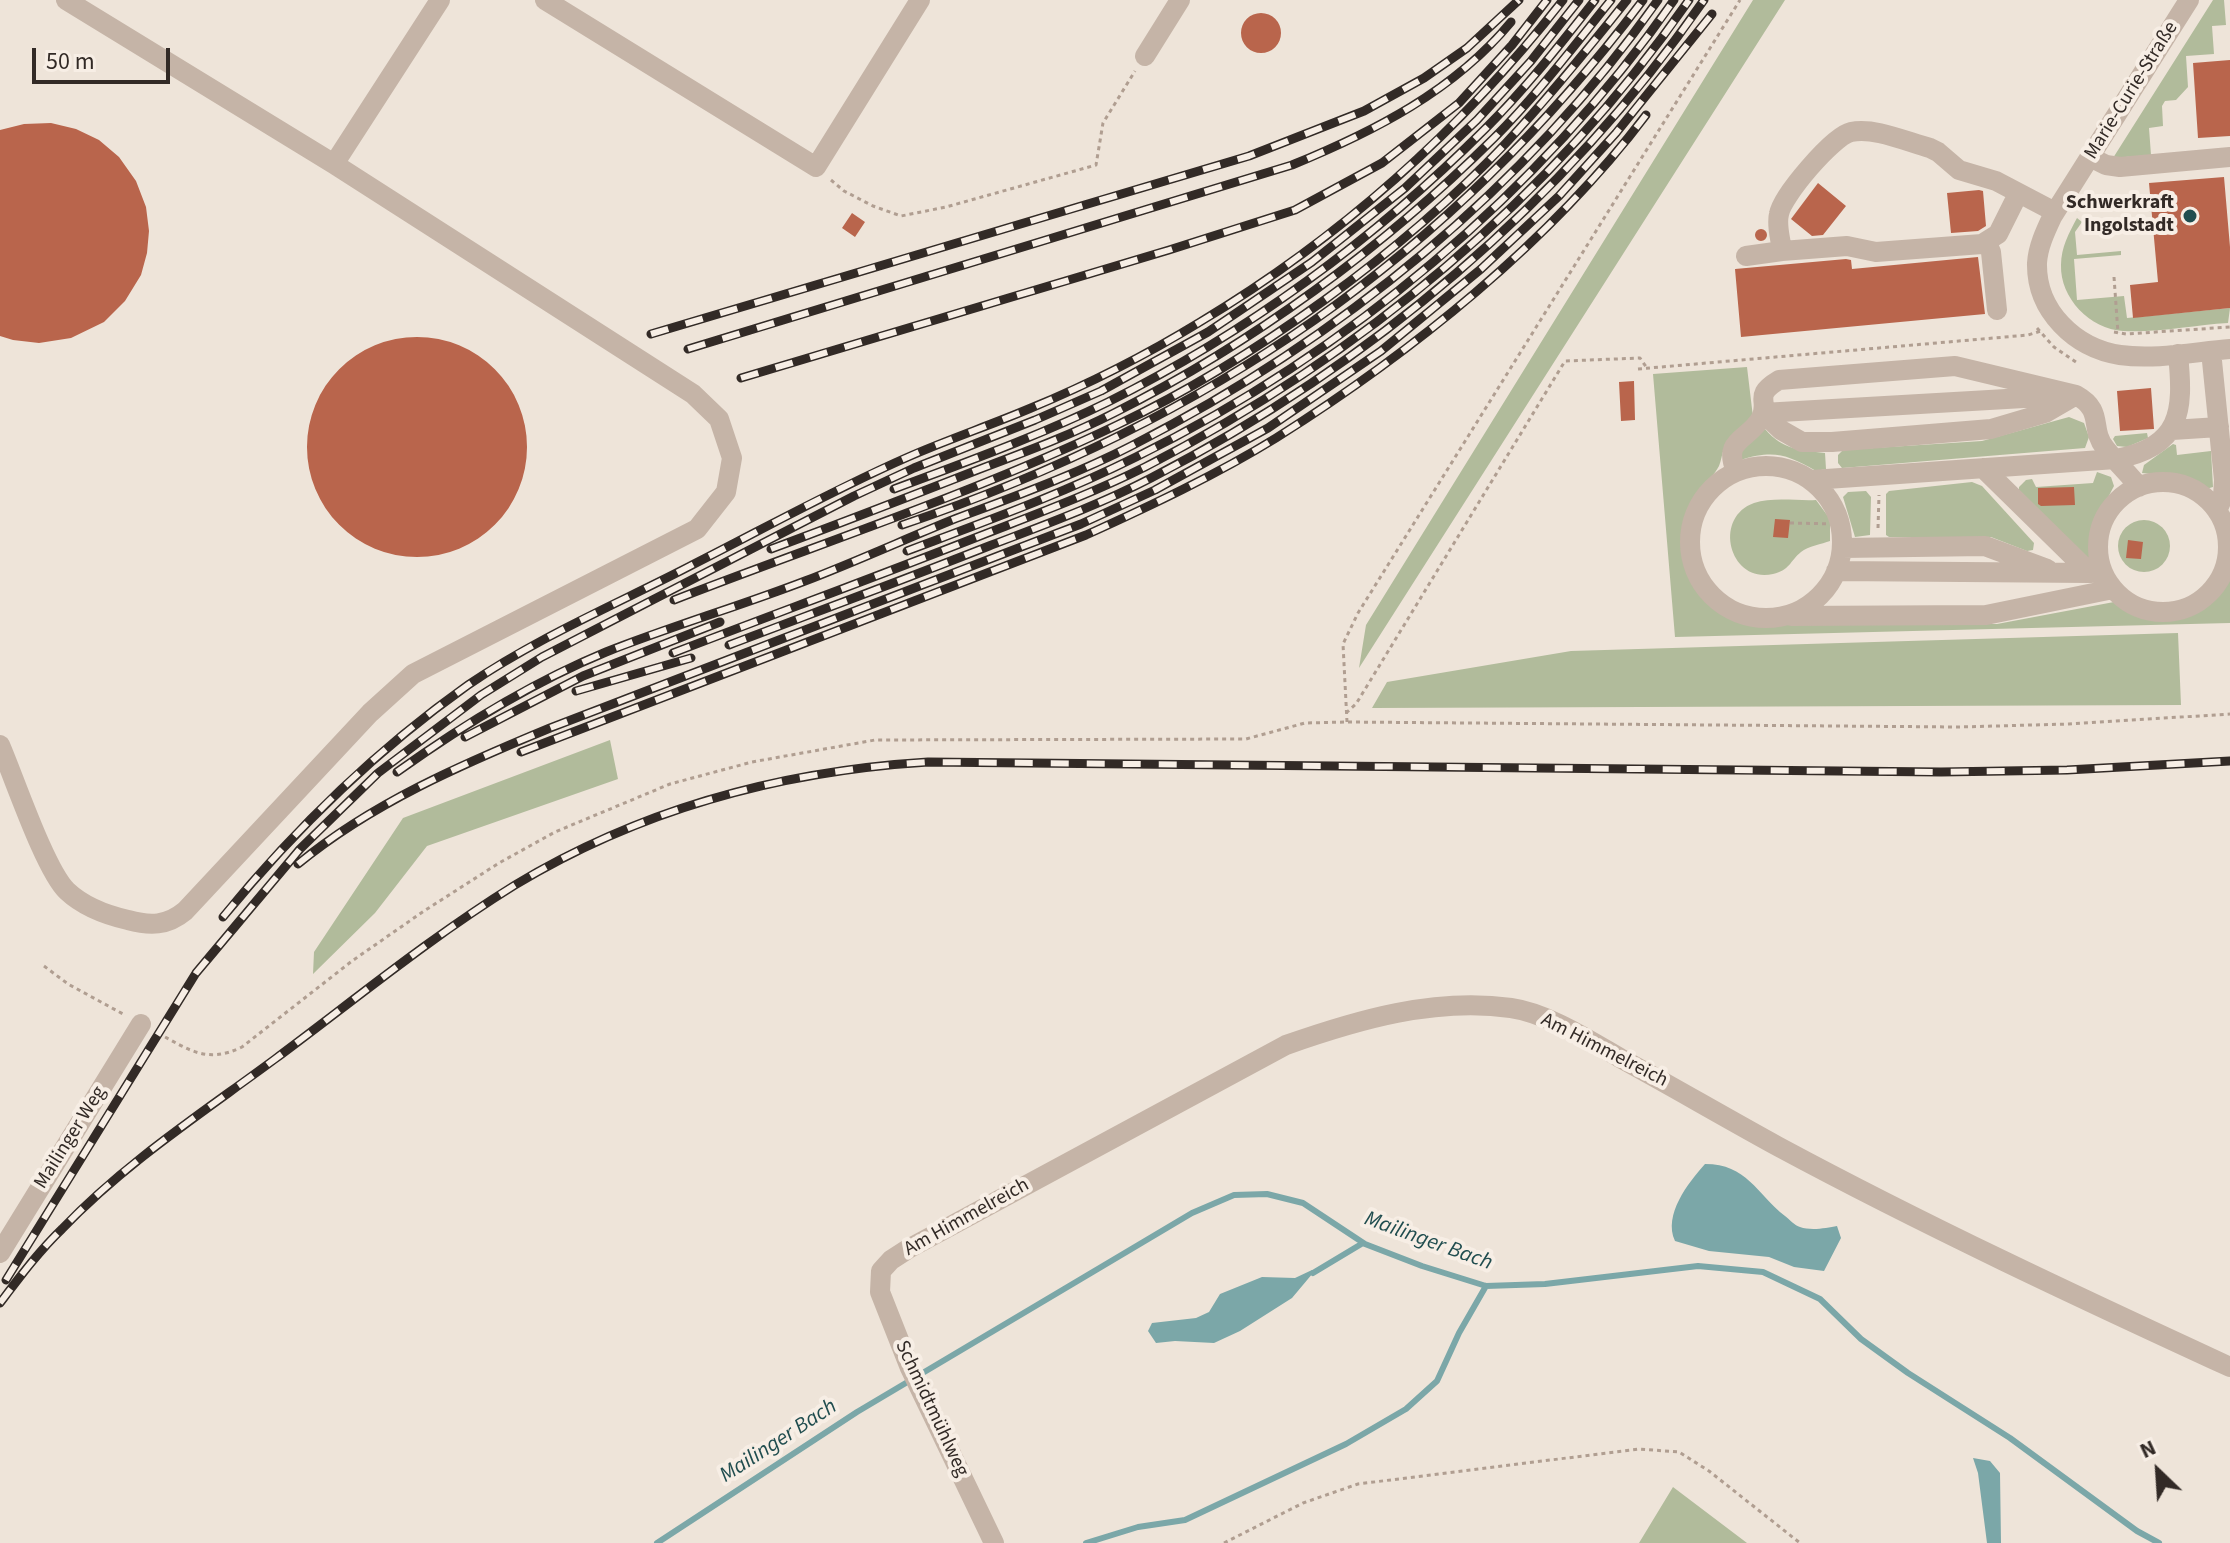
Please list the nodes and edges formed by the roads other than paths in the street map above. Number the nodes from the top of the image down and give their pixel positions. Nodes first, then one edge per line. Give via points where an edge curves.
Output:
1 (66, 0) edge
2 (440, 0) edge
3 (545, 0) edge
4 (920, 0) edge
5 (1180, 0) edge
6 (2189, 0) edge
7 (1145, 56) road end
8 (2090, 157) junction
9 (2230, 157) edge
10 (334, 164) junction
11 (2018, 194) junction
12 (2055, 212) junction
13 (1987, 243) junction
14 (1782, 251) junction
15 (1746, 256) dead end
16 (1997, 310) dead end
17 (2221, 350) edge
18 (2178, 354) junction
19 (2076, 395) junction
20 (1763, 413) junction
21 (2219, 427) junction
22 (2172, 430) junction
23 (2116, 459) junction
24 (1983, 468) junction
25 (1736, 471) junction
26 (1812, 480) junction
27 (2139, 487) junction
28 (2217, 511) junction
29 (2054, 538) junction
30 (1842, 548) junction
31 (2039, 566) junction
32 (1836, 571) junction
33 (2062, 574) junction
34 (2101, 578) junction
35 (1783, 616) junction
36 (0, 745) edge
37 (141, 1024) road end
38 (0, 1253) edge
39 (881, 1271) joint
40 (2230, 1367) edge
41 (994, 1543) edge

1 - 10 street
2 - 10 street
3 - 4 street via 816,167
5 - 7 street
6 - 8 street, Marie-Curie-Straße
8 - 9 street via 2120,167
8 - 12 street, Marie-Curie-Straße
10 - 36 street via 693,394 719,419 732,458 726,492 697,529 413,674 169,922 149,924 110,916 64,889
11 - 12 street
11 - 13 street via 1998,234
11 - 14 street via 1959,170 1930,148 1851,132 1827,147 1783,203 1778,217
12 - 18 street, Marie-Curie-Straße via 2037,262 2046,304 2058,322 2083,343 2103,351
13 - 14 street via 1876,252 1847,246
13 - 16 street
14 - 15 street
17 - 18 street, Marie-Curie-Straße
17 - 21 street
18 - 22 street
19 - 20 street
19 - 20 street via 2045,413 1991,429 1832,442 1802,442
19 - 20 street via 1955,366 1779,380 1766,388
19 - 23 street via 2090,403 2100,439
20 - 25 street via 1734,446 1731,459
21 - 22 street
21 - 28 street via 2224,480
22 - 23 street via 2160,444
23 - 24 street
23 - 27 street
24 - 26 street
24 - 29 street
25 - 26 street via 1762,465 1788,468
25 - 35 street via 1714,486 1698,507 1690,532 1691,559 1715,599 1759,618
26 - 30 street via 1830,500 1841,524
27 - 28 street via 2181,484
27 - 34 street via 2121,497 2099,531
28 - 34 street via 2228,554 2208,594 2189,607 2147,610 2128,602
29 - 31 street
29 - 34 street
30 - 31 street via 1985,546
30 - 32 street
31 - 33 street
32 - 33 street
32 - 35 street via 1815,600
33 - 34 street
34 - 35 street via 1986,615
37 - 38 street, Mailinger Weg
39 - 40 street, Am Himmelreich via 908,1249 1286,1045 1398,1013 1455,1006 1513,1008 1557,1023 1779,1147 2007,1264
39 - 41 street, Schmidtmühlweg via 880,1292 910,1368

